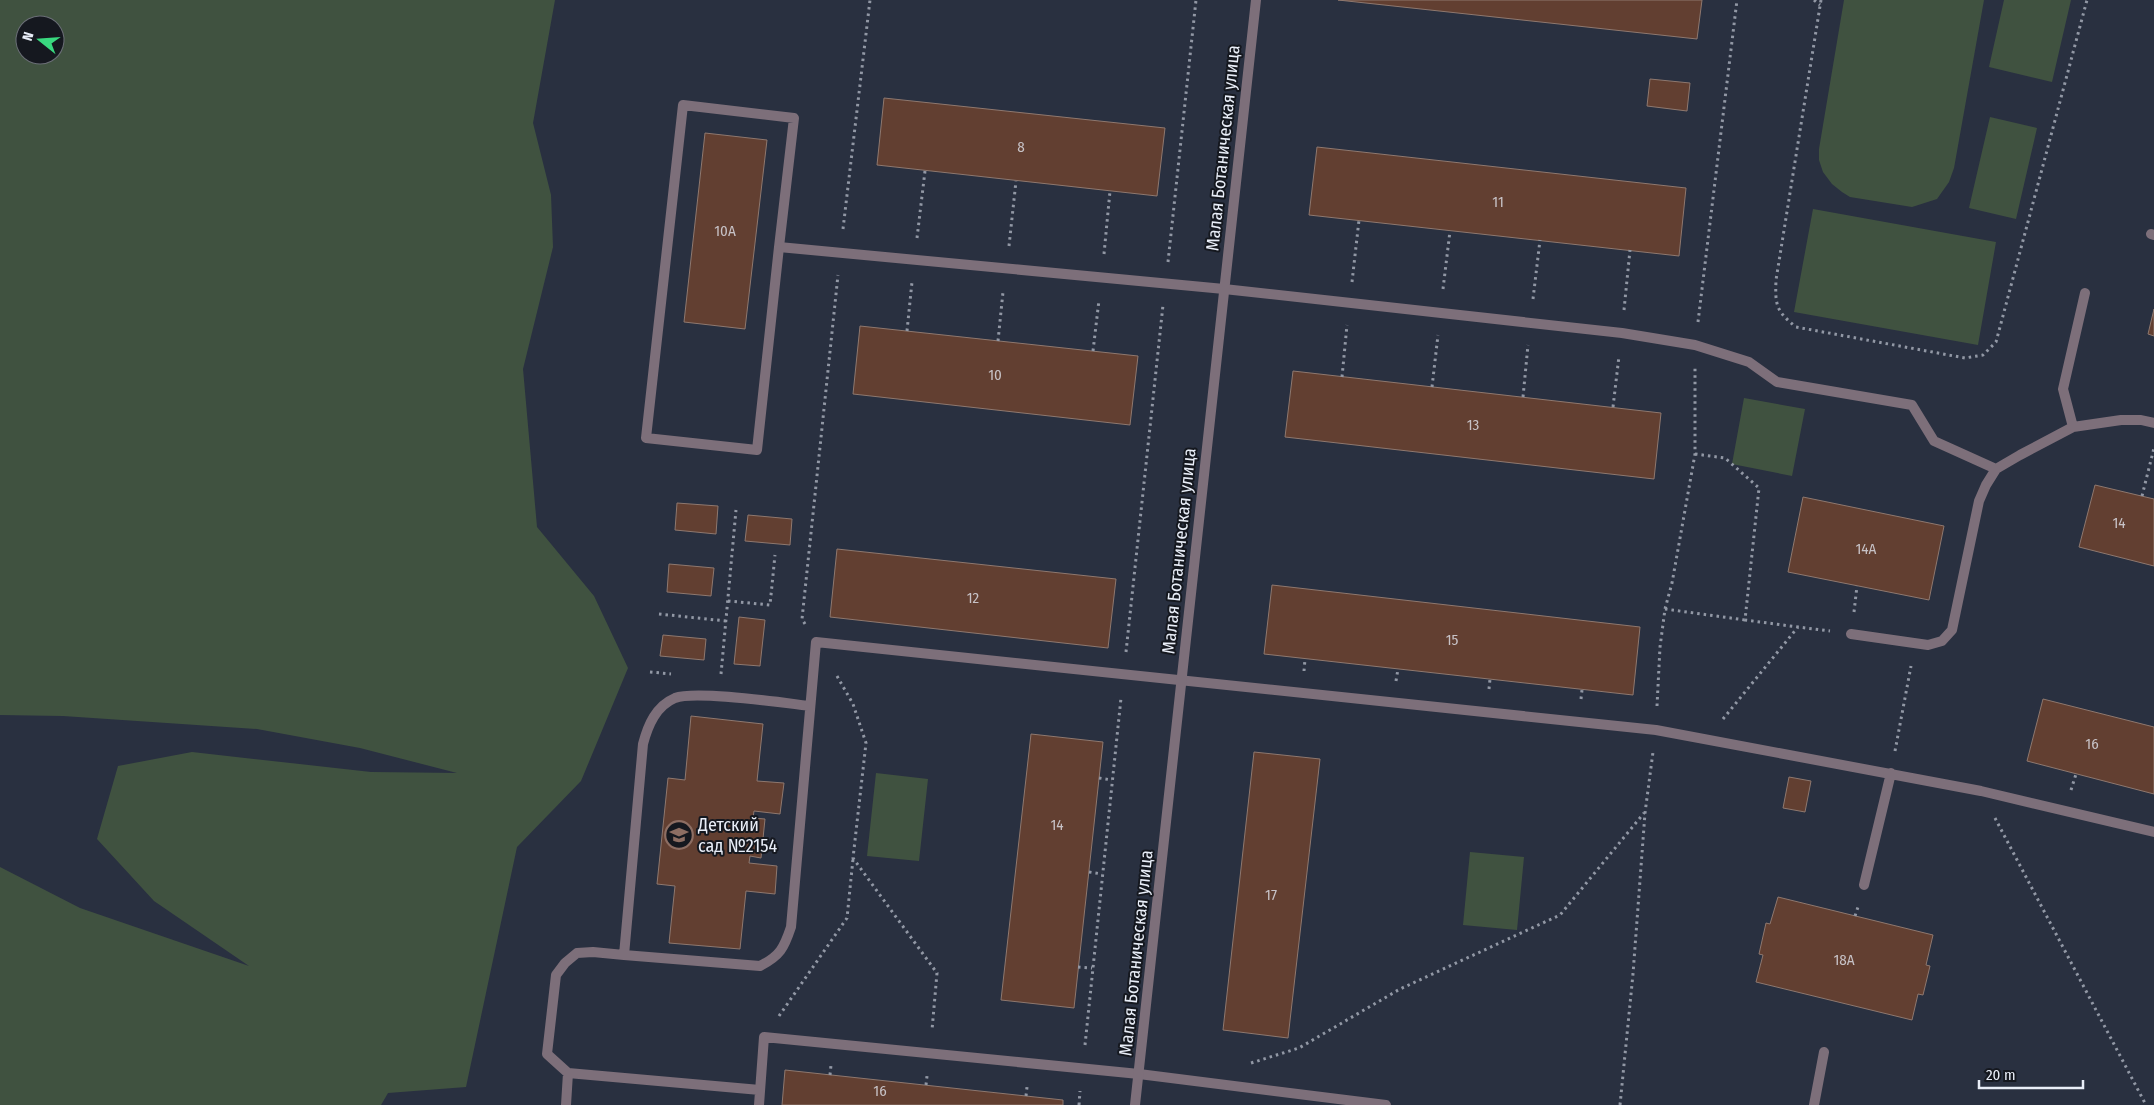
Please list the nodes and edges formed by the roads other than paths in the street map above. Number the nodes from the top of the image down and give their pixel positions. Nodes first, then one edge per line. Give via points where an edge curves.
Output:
1 (1256, 0) edge
2 (779, 246) junction
3 (1224, 289) junction
4 (2085, 293) dead end
5 (2154, 423) edge
6 (2074, 427) junction
7 (1996, 469) junction
8 (1851, 634) road end
9 (1182, 682) junction
10 (810, 706) junction
11 (1891, 773) junction
12 (2154, 832) edge
13 (1864, 885) dead end
14 (624, 955) junction
15 (1824, 1052) dead end
16 (568, 1072) junction
17 (1139, 1074) junction
18 (760, 1090) junction
19 (566, 1105) edge
20 (759, 1105) edge
21 (1135, 1105) edge
22 (1386, 1105) edge
23 (1814, 1105) edge

1 - 3 street, Малая Ботаническая улица
2 - 2 street via 757,450 646,438 683,105 794,118
2 - 3 street
3 - 7 street via 1612,332 1695,345 1749,362 1777,382 1912,405 1934,441
3 - 9 street, Малая Ботаническая улица
4 - 6 street via 2063,389
5 - 6 street via 2121,420
6 - 7 street
7 - 8 street via 1979,501 1952,630 1942,641 1928,645
9 - 10 street via 816,642
9 - 11 street via 1656,730
9 - 17 street, Малая Ботаническая улица
10 - 14 street via 695,695 676,698 660,709 648,725 643,744
10 - 14 street via 791,927 786,944 775,958 760,966
11 - 12 street
11 - 13 street
14 - 16 street via 578,953 556,975 547,1054
15 - 23 street
16 - 18 street
16 - 19 street
17 - 18 street via 764,1037
17 - 21 street, Малая Ботаническая улица
17 - 22 street
18 - 20 street

